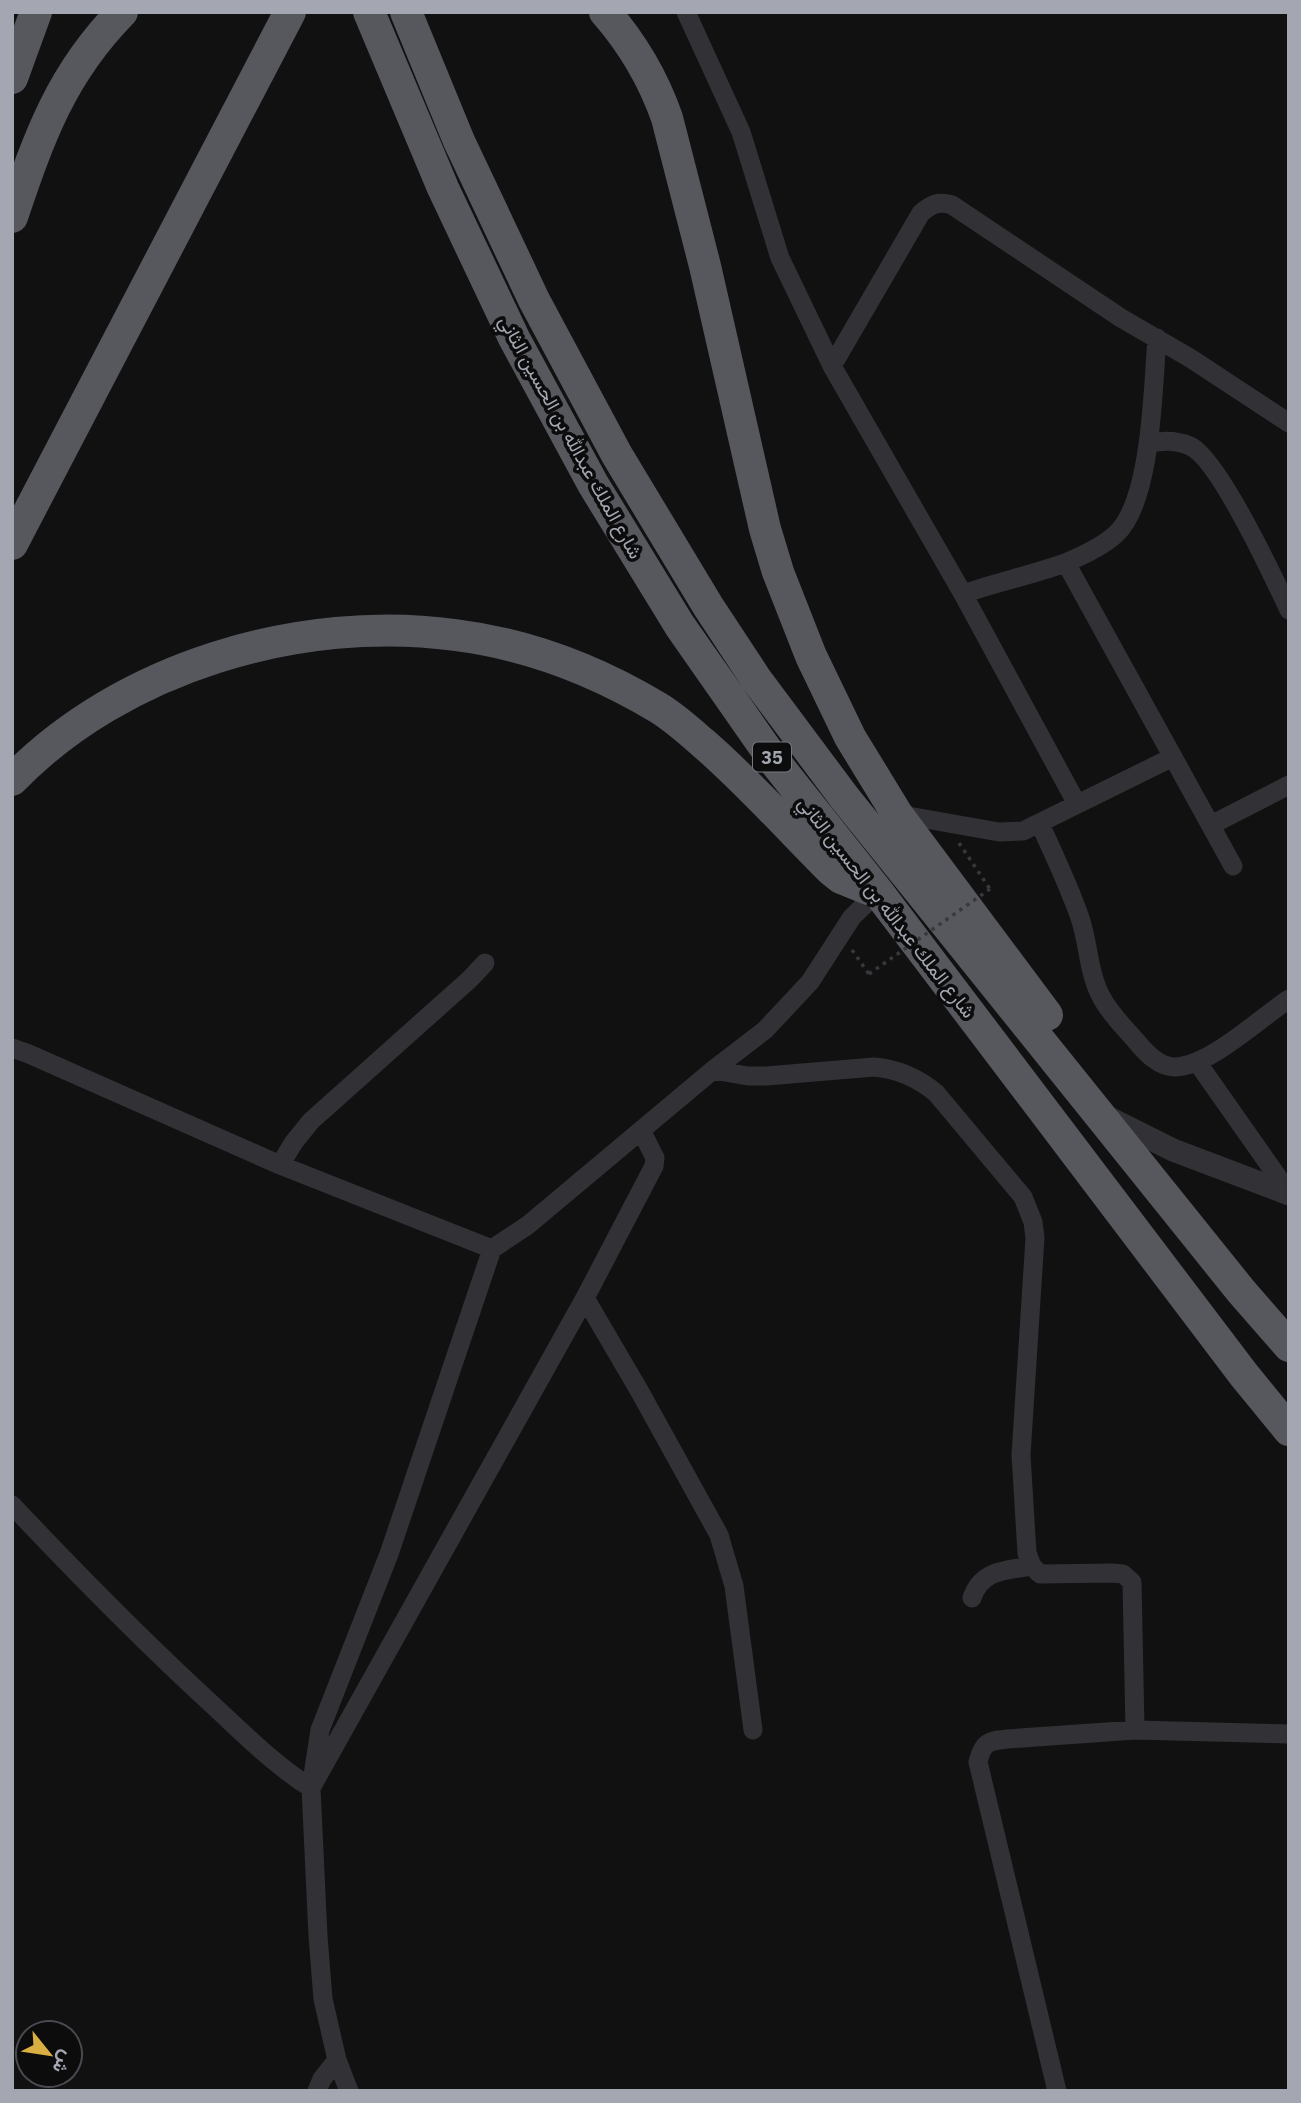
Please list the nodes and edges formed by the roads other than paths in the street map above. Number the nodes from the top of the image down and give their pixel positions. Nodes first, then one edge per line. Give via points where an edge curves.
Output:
1 (36, 12) edge
2 (122, 12) edge
3 (290, 12) edge
4 (369, 12) edge
5 (406, 12) edge
6 (606, 12) edge
7 (686, 12) edge
8 (12, 78) edge
9 (12, 217) edge
10 (1157, 338) junction
11 (832, 366) junction
12 (1289, 422) edge
13 (1148, 444) junction
14 (12, 544) edge
15 (1066, 563) junction
16 (963, 594) junction
17 (1288, 608) edge
18 (1173, 757) junction
19 (12, 780) edge
20 (1289, 785) edge
21 (1077, 804) junction
22 (897, 814) junction
23 (1040, 824) junction
24 (1211, 825) junction
25 (1233, 866) dead end
26 (878, 892) junction
27 (485, 963) dead end
28 (1289, 999) edge
29 (12, 1048) edge
30 (1197, 1062) junction
31 (713, 1070) junction
32 (1090, 1101) junction
33 (642, 1132) junction
34 (280, 1165) junction
35 (1289, 1193) edge
36 (492, 1249) junction
37 (584, 1298) junction
38 (1289, 1346) edge
39 (1289, 1430) edge
40 (12, 1505) edge
41 (1032, 1566) junction
42 (972, 1598) dead end
43 (753, 1730) dead end
44 (1135, 1730) junction
45 (1289, 1734) edge
46 (311, 1788) junction
47 (337, 2060) junction
48 (317, 2091) edge
49 (349, 2091) edge
50 (1057, 2091) edge

1 - 8 highway
2 - 9 highway via 60,93
3 - 14 highway
4 - 26 highway, شارع الملك عبدالله بن الحسين الثاني / 35 via 477,264 593,484 726,694
5 - 32 highway, شارع الملك عبدالله بن الحسين الثاني / 35 via 459,141 534,300 617,455 708,606 756,679 845,797
6 - 22 highway via 642,63 667,117 778,572 830,697
7 - 11 street via 741,132 780,258
10 - 11 street via 952,205 940,202 921,213
10 - 12 street
10 - 13 street
11 - 16 street
13 - 15 street via 1141,481 1118,533
13 - 17 street via 1164,440 1191,446 1210,461
15 - 16 street
15 - 18 street
16 - 21 street
18 - 21 street
18 - 24 street
19 - 26 highway via 50,745 110,704 217,657 327,634 454,634 516,646 576,666 661,709 737,773 831,870
20 - 24 street
21 - 23 street
22 - 23 street via 999,832 1023,831
22 - 32 highway via 1063,1036
23 - 30 street via 1082,921 1102,998 1115,1018 1156,1060 1176,1067
24 - 25 street
26 - 31 street via 852,917 788,1007
26 - 39 highway, شارع الملك عبدالله بن الحسين الثاني / 35
27 - 34 street via 312,1121
28 - 30 street
29 - 34 street
30 - 35 street
31 - 33 street
31 - 41 street via 766,1076 891,1069 936,1093 1023,1197 1034,1222 1035,1238 1021,1455 1027,1553
32 - 35 street, شارع الملك عبدالله بن الحسين الثاني / 35 via 1172,1150
32 - 38 highway, شارع الملك عبدالله بن الحسين الثاني / 35
33 - 36 street
33 - 37 street via 655,1158 654,1166
34 - 36 street
36 - 46 street via 389,1553 320,1730
37 - 43 street via 725,1549
37 - 46 street
40 - 46 street via 187,1682 291,1776
41 - 42 street via 989,1574
41 - 44 street via 1040,1574 1112,1573 1123,1574 1132,1582
44 - 45 street
44 - 50 street via 989,1741 978,1762
46 - 47 street via 323,1999
47 - 48 street
47 - 49 street

